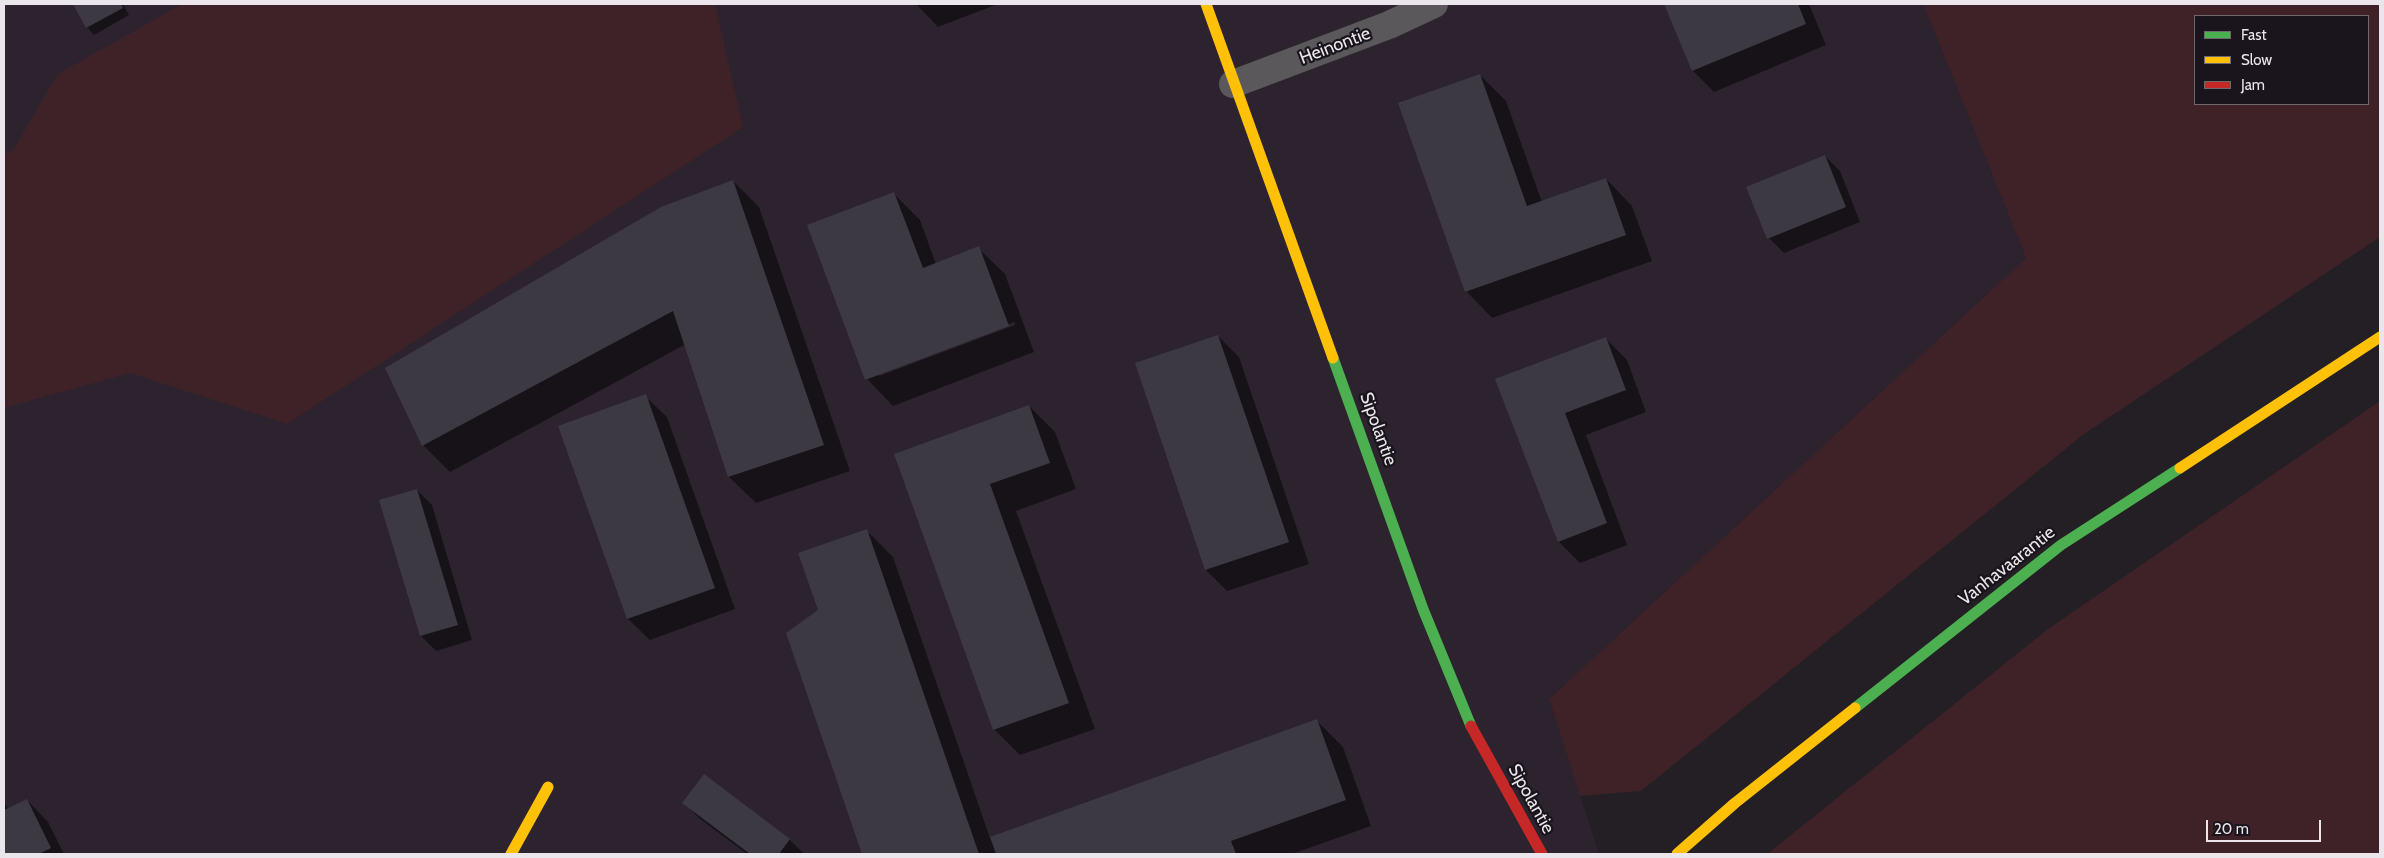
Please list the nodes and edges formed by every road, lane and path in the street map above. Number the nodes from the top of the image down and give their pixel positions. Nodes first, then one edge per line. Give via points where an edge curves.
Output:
1 (1206, 4) edge
2 (1434, 4) edge
3 (1233, 84) junction
4 (2380, 336) edge
5 (548, 787) dead end
6 (511, 854) edge
7 (1542, 854) edge
8 (1677, 854) edge

1 - 3 street, Sipolantie
2 - 3 street, Heinontie via 1389,25
3 - 7 street, Sipolantie via 1426,617 1469,722
4 - 8 street, Vanhavaarantie via 2061,545 1735,803
5 - 6 street

